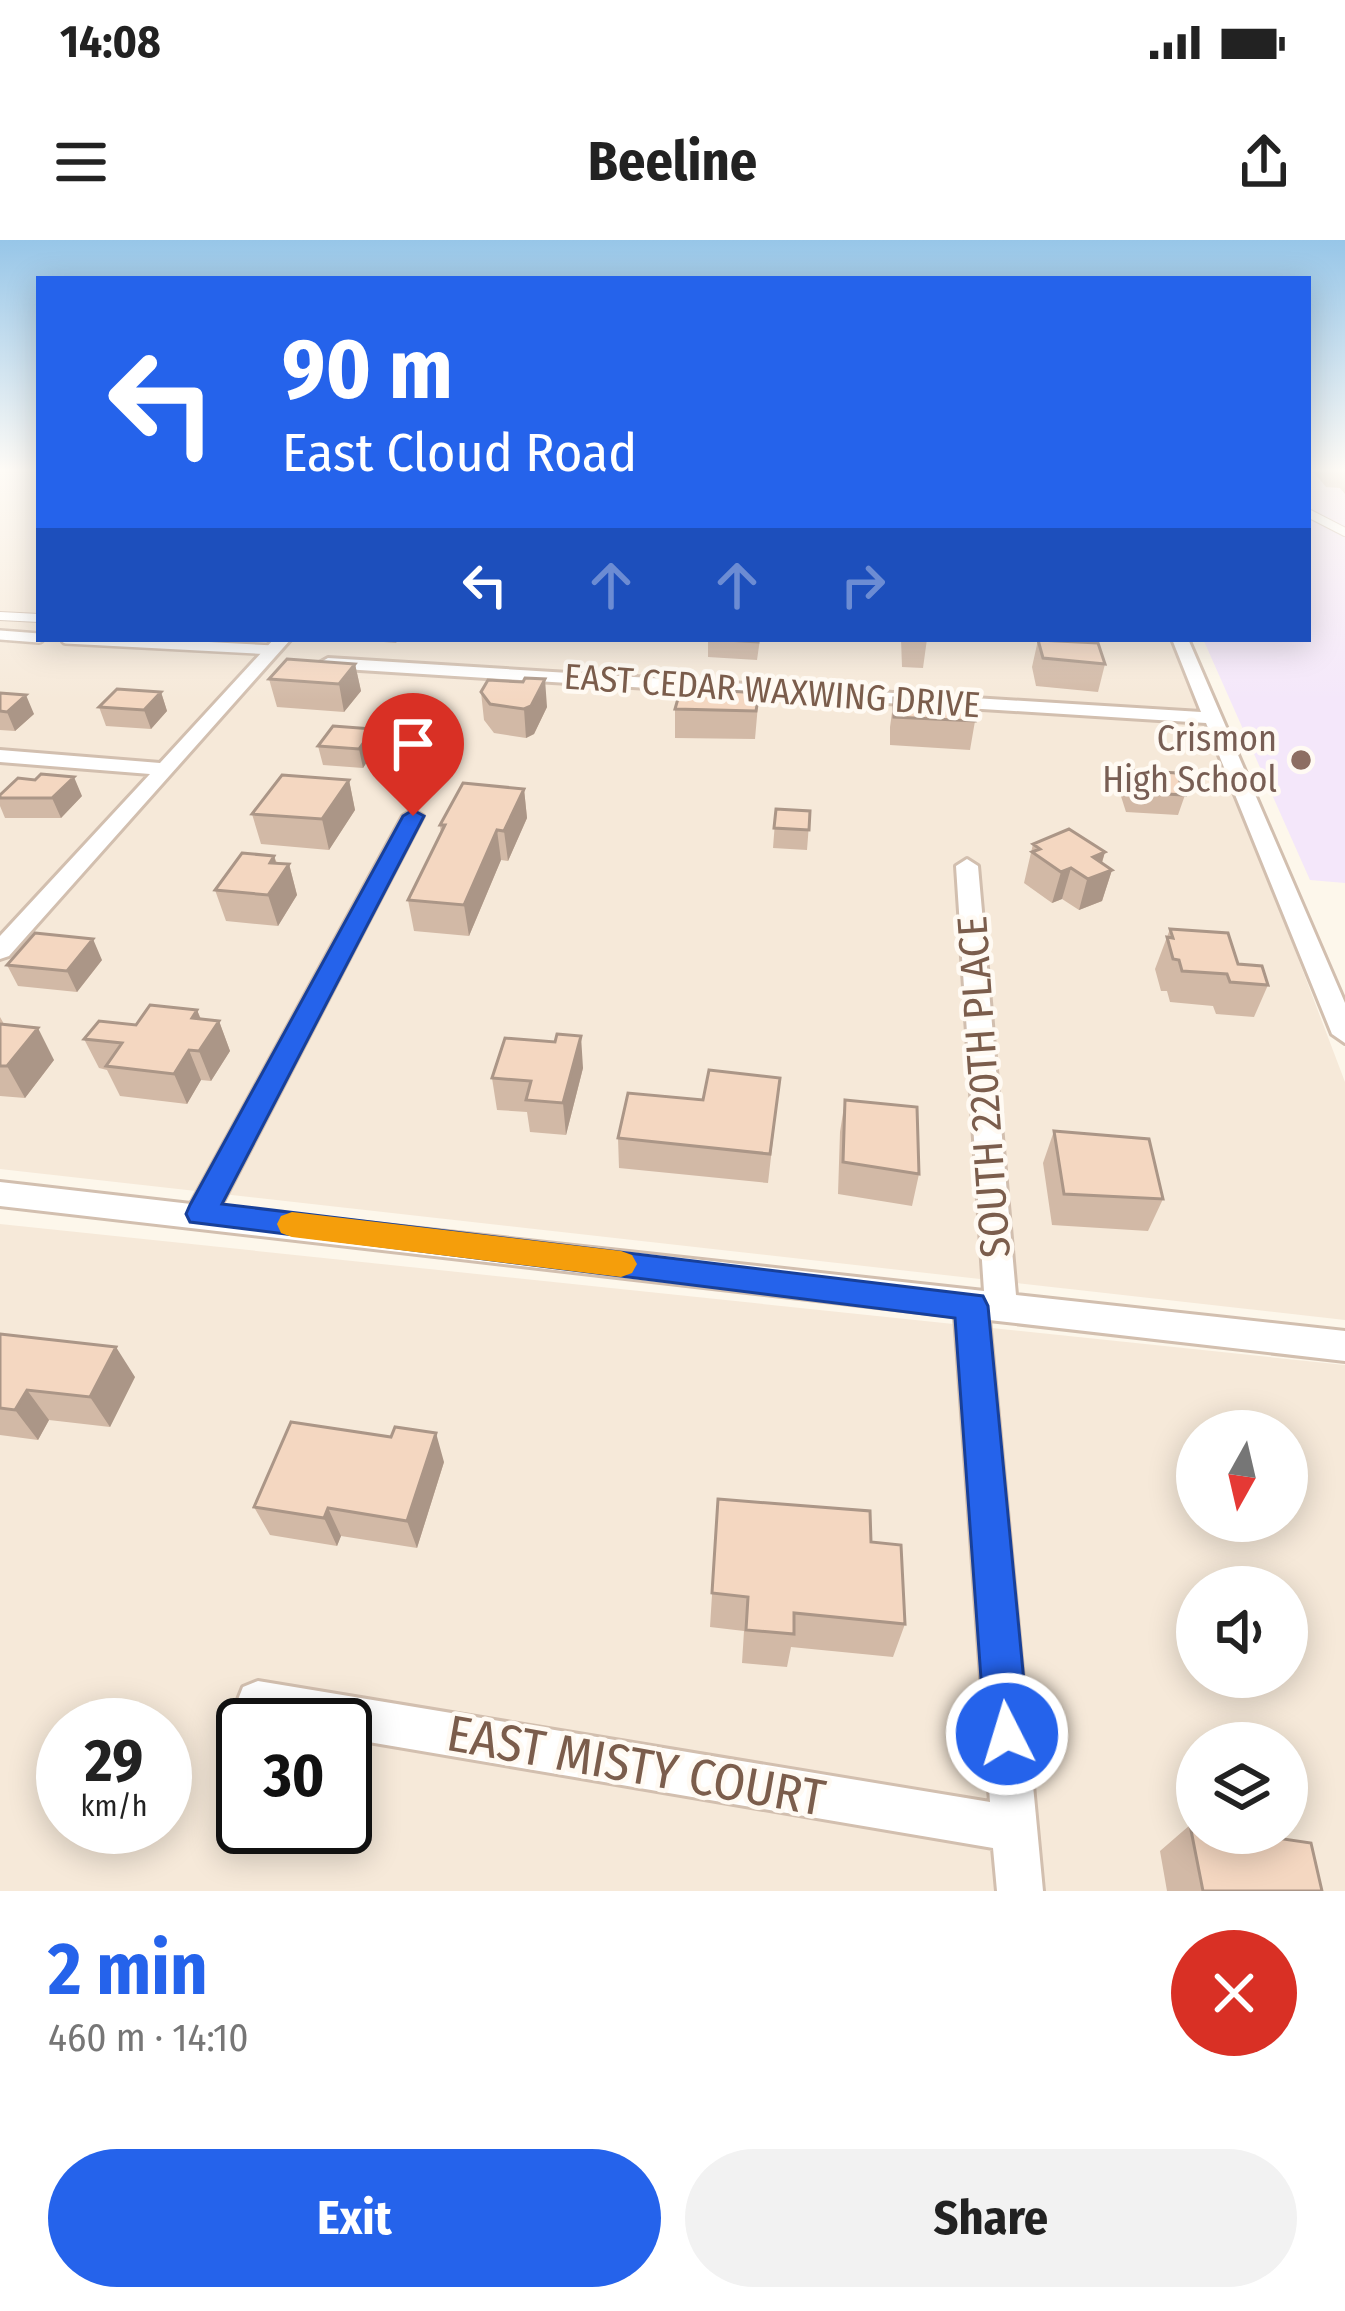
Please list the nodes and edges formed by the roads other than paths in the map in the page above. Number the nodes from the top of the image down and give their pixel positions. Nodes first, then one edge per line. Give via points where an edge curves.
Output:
1 (0, 616) edge
2 (36, 620) edge
3 (36, 623) edge
4 (0, 635) edge
5 (22, 637) junction
6 (36, 638) edge
7 (172, 642) edge
8 (1181, 642) edge
9 (279, 645) edge
10 (328, 664) edge
11 (1215, 718) junction
12 (0, 756) edge
13 (166, 769) junction
14 (413, 816) dead end
15 (967, 866) dead end
16 (0, 951) edge
17 (1345, 1034) edge
18 (0, 1194) edge
19 (201, 1214) junction
20 (986, 1307) junction
21 (1345, 1346) edge
22 (372, 1721) edge
23 (1015, 1829) junction
24 (1020, 1891) edge

1 - 2 lane
3 - 5 lane
4 - 5 lane
5 - 6 lane
7 - 9 lane
8 - 11 street
9 - 13 street
10 - 11 street, EAST CEDAR WAXWING DRIVE
11 - 17 street
12 - 13 street
13 - 16 street
14 - 19 street
15 - 20 street, SOUTH 220TH PLACE
18 - 19 street
19 - 20 street
20 - 21 street
20 - 23 street, SOUTH 220TH PLACE
22 - 23 street, EAST MISTY COURT
23 - 24 street, SOUTH 220TH PLACE

